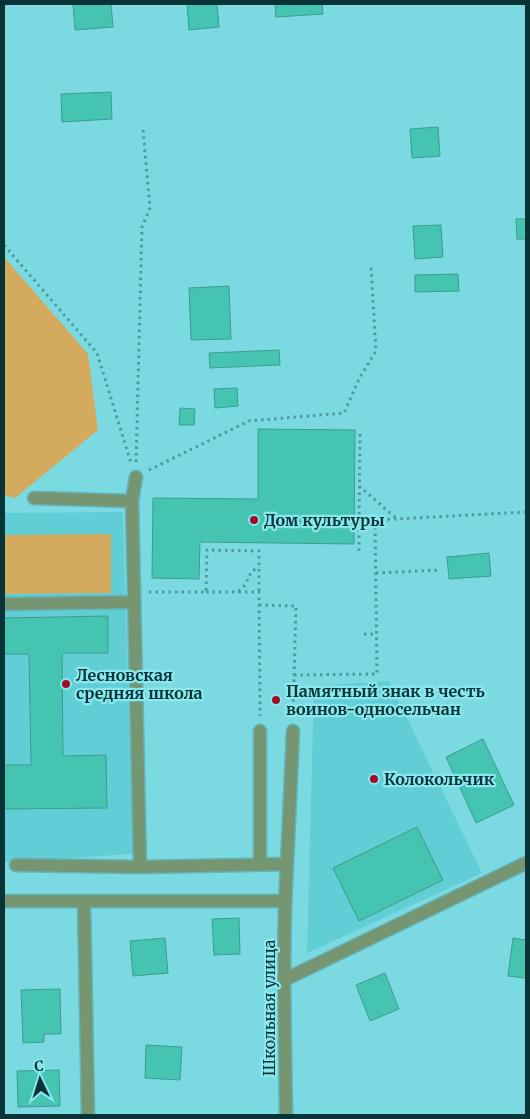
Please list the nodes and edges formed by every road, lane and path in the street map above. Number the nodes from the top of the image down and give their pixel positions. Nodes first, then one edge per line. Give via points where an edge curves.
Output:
1 (143, 129) dead end
2 (4, 245) edge
3 (371, 267) dead end
4 (360, 434) dead end
5 (136, 478) junction
6 (359, 486) junction
7 (34, 498) dead end
8 (132, 501) junction
9 (526, 512) edge
10 (397, 519) junction
11 (375, 520) junction
12 (359, 521) junction
13 (360, 551) dead end
14 (259, 567) junction
15 (440, 570) dead end
16 (376, 572) junction
17 (142, 592) dead end
18 (206, 592) junction
19 (238, 592) junction
20 (259, 592) junction
21 (134, 602) junction
22 (4, 604) edge
23 (259, 605) junction
24 (364, 634) dead end
25 (377, 634) junction
26 (294, 676) junction
27 (260, 731) joint
28 (293, 731) joint
29 (526, 862) edge
30 (260, 864) junction
31 (287, 864) junction
32 (16, 865) dead end
33 (140, 867) junction
34 (4, 901) edge
35 (285, 901) junction
36 (84, 902) junction
37 (284, 980) junction
38 (88, 1115) edge
39 (286, 1115) edge

1 - 5 path via 150,208 142,227
2 - 5 path via 98,353
3 - 5 path via 376,351 344,413 248,421
4 - 6 path
5 - 8 street
6 - 10 path
6 - 12 path
7 - 8 street
8 - 21 street
9 - 10 path
10 - 11 path
11 - 12 path
11 - 16 path
12 - 13 path
14 - 18 path via 259,550 207,550
14 - 19 path via 253,570
14 - 20 path
15 - 16 path
16 - 25 path
17 - 18 path
18 - 19 path
19 - 20 path
20 - 23 path
21 - 22 street
21 - 33 street
23 - 26 path via 296,606
23 - 27 path
24 - 25 path
25 - 26 path via 377,674
26 - 28 path
27 - 30 street
28 - 31 street, Школьная улица
29 - 37 street
30 - 31 street
30 - 33 street
31 - 35 street, Школьная улица
32 - 33 street
34 - 36 street
35 - 36 street
35 - 37 street, Школьная улица
36 - 38 street
37 - 39 street, Школьная улица

